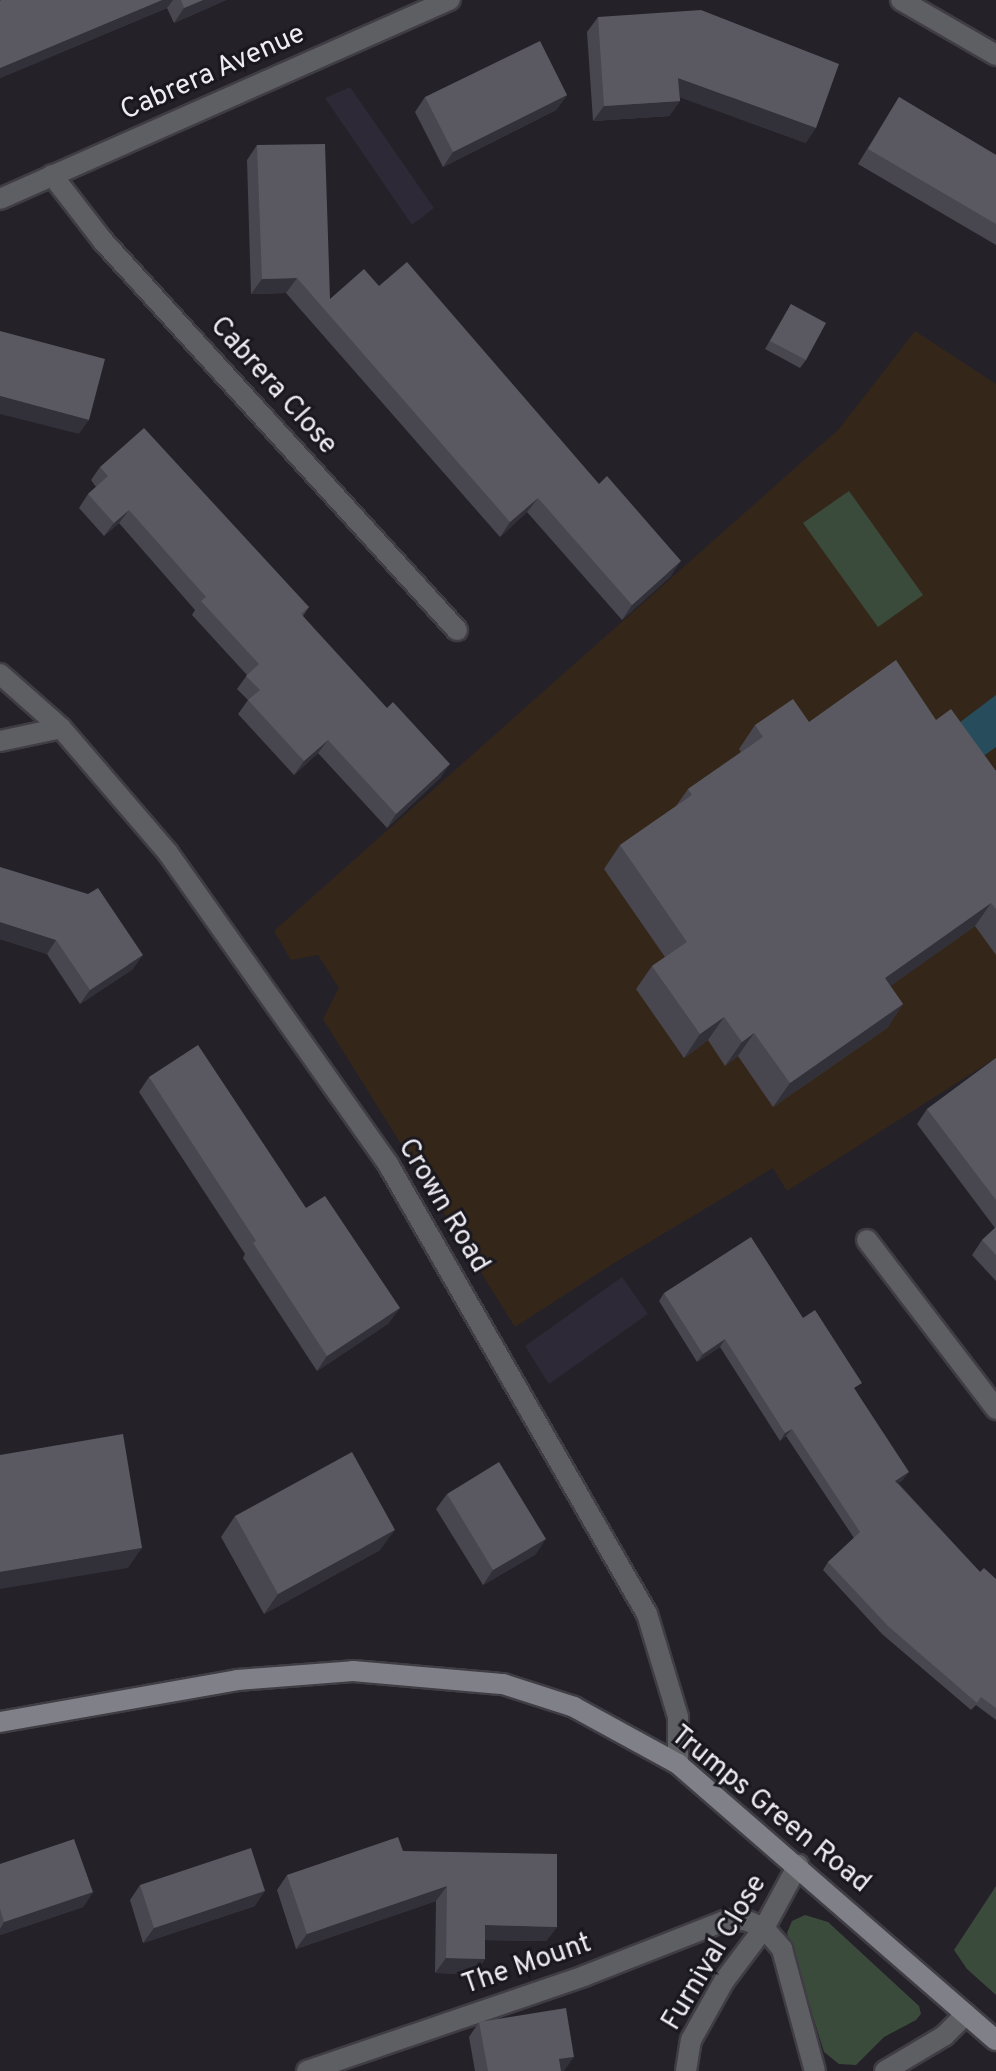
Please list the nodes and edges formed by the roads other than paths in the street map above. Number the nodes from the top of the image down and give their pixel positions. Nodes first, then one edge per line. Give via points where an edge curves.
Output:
1 (450, 0) edge
2 (901, 0) edge
3 (996, 55) edge
4 (52, 175) junction
5 (0, 199) edge
6 (457, 630) dead end
7 (0, 674) edge
8 (61, 728) junction
9 (0, 741) edge
10 (867, 1240) dead end
11 (996, 1409) edge
12 (0, 1722) edge
13 (678, 1764) junction
14 (798, 1865) junction
15 (764, 1928) junction
16 (966, 2014) junction
17 (996, 2040) edge
18 (307, 2071) edge
19 (686, 2071) edge
20 (815, 2071) edge
21 (885, 2071) edge

1 - 4 street, Cabrera Avenue
2 - 3 street
4 - 5 street, Cabrera Avenue
4 - 6 street, Cabrera Close via 103,241
7 - 8 street, Crown Road
8 - 9 street
8 - 13 street, Crown Road via 168,853 388,1164 647,1614 678,1717
10 - 11 street
12 - 13 street, Trumps Green Road via 237,1680 353,1671 430,1675 503,1684 574,1707
13 - 14 street, Trumps Green Road
14 - 15 street, Furnival Close
14 - 16 street, Trumps Green Road
15 - 18 street, The Mount via 745,1920 724,1921 584,1976
15 - 19 street, Furnival Close via 724,1981 691,2040
15 - 20 street via 782,1949
16 - 17 street, Trumps Green Road
16 - 21 street via 944,2036

